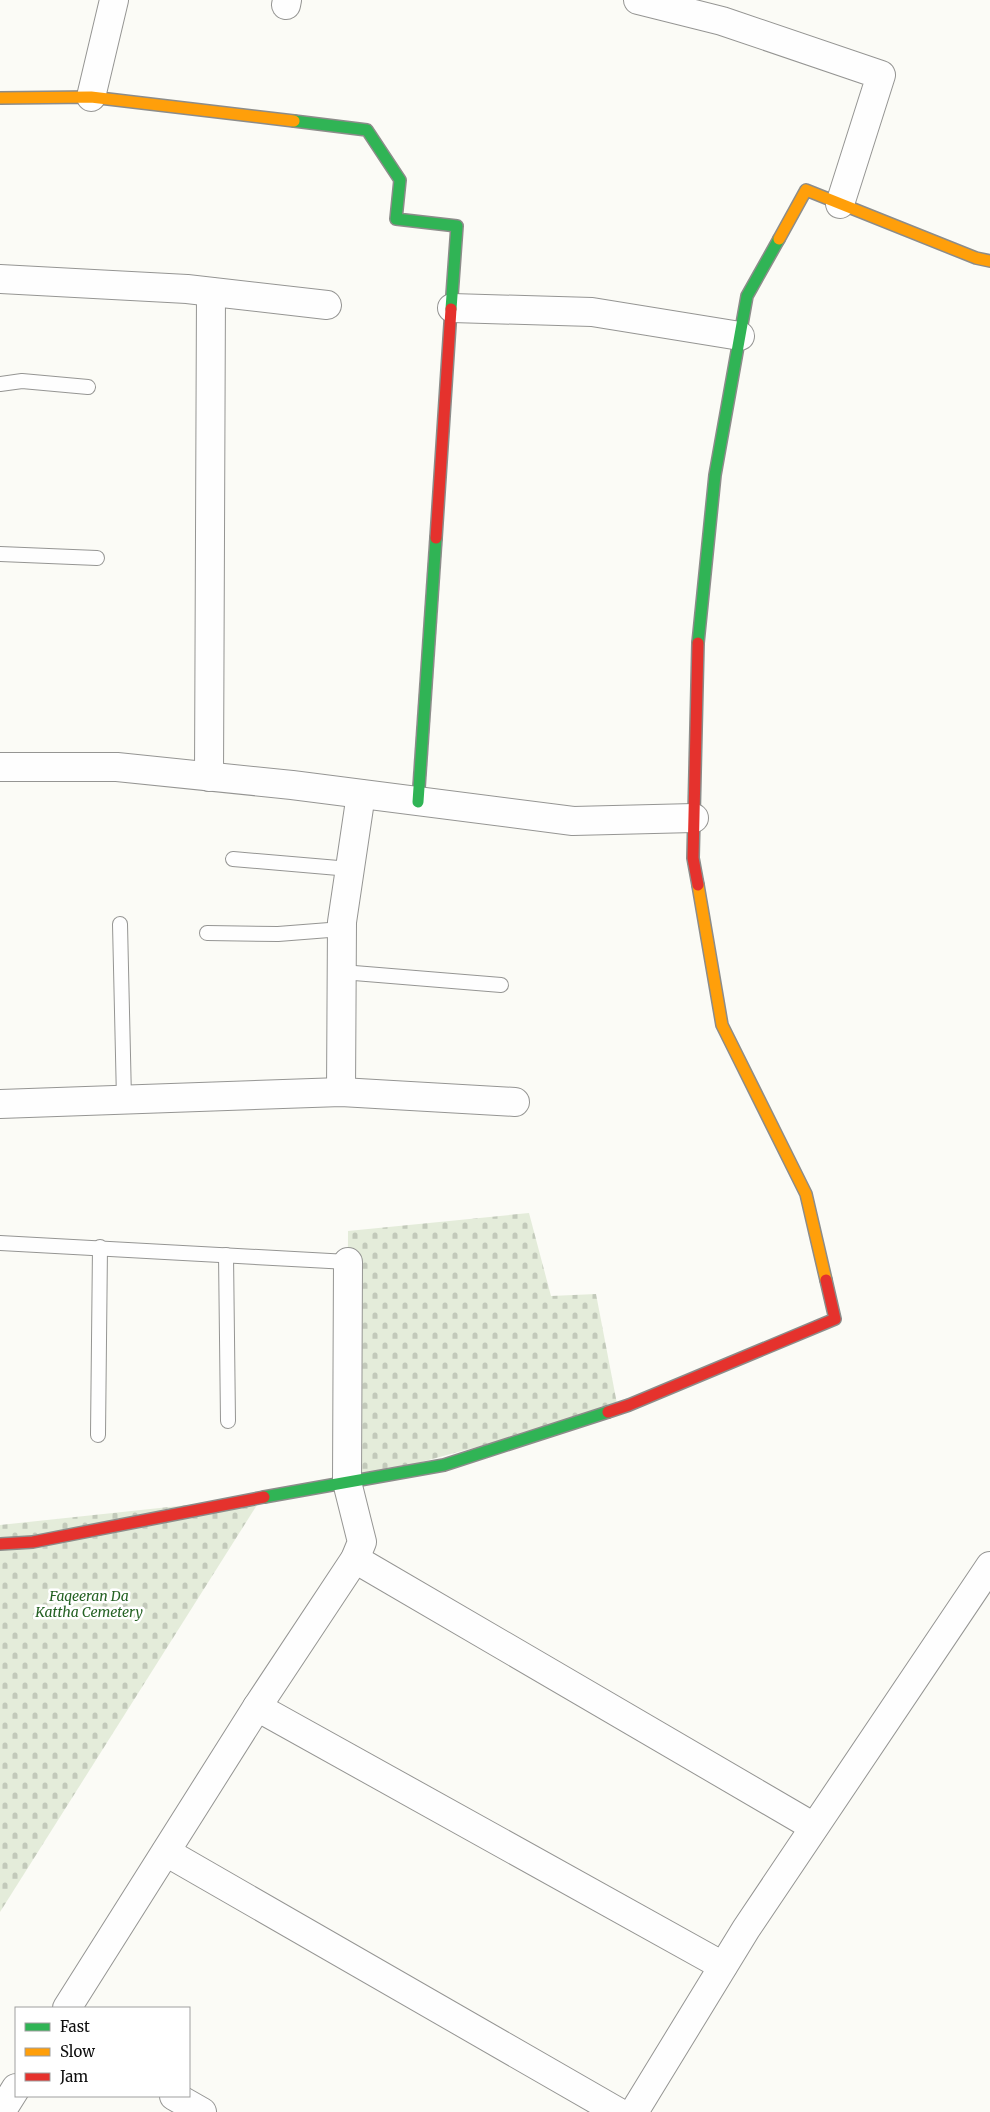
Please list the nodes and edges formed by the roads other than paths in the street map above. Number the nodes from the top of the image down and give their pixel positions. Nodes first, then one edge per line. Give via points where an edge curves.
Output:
1 (114, 0) edge
2 (638, 0) edge
3 (91, 96) junction
4 (0, 98) edge
5 (840, 204) junction
6 (990, 261) edge
7 (0, 279) edge
8 (211, 292) junction
9 (328, 305) dead end
10 (452, 308) junction
11 (740, 336) junction
12 (0, 384) edge
13 (88, 387) dead end
14 (0, 554) edge
15 (97, 558) dead end
16 (0, 767) edge
17 (209, 777) junction
18 (361, 794) junction
19 (418, 802) junction
20 (694, 818) junction
21 (233, 859) dead end
22 (350, 869) junction
23 (120, 924) dead end
24 (342, 929) junction
25 (207, 933) dead end
26 (342, 972) junction
27 (501, 985) dead end
28 (341, 1092) junction
29 (124, 1100) junction
30 (515, 1102) dead end
31 (0, 1104) edge
32 (0, 1243) edge
33 (100, 1248) junction
34 (226, 1255) junction
35 (348, 1262) joint
36 (228, 1422) dead end
37 (98, 1435) dead end
38 (346, 1482) junction
39 (0, 1544) edge
40 (354, 1559) junction
41 (990, 1566) edge
42 (257, 1707) junction
43 (814, 1827) junction
44 (166, 1852) junction
45 (723, 1966) junction
46 (68, 2007) edge
47 (15, 2090) edge
48 (176, 2097) edge
49 (1, 2112) edge
50 (202, 2112) edge
51 (618, 2112) edge
52 (634, 2112) edge

1 - 3 street
2 - 5 street via 722,21 881,75
3 - 4 street
3 - 10 street via 367,130 400,180 396,219 457,226
5 - 6 street
5 - 11 street via 806,190 747,296
7 - 8 street
8 - 9 street
8 - 17 street
10 - 11 street via 592,312
10 - 19 street
11 - 20 street via 715,475 698,647
12 - 13 lane via 22,381
14 - 15 lane
16 - 17 street via 117,767
17 - 18 street
18 - 19 street
18 - 22 street
19 - 20 street via 573,822
20 - 38 street via 693,858 722,1025 806,1194 835,1319 618,1409 444,1465
21 - 22 lane
22 - 24 street
23 - 29 lane
24 - 25 lane via 278,934
24 - 26 street
26 - 27 lane
26 - 28 street
28 - 29 street
28 - 30 street
29 - 31 street
32 - 33 lane
33 - 34 lane
33 - 37 lane
34 - 35 lane
34 - 36 lane
35 - 38 street
38 - 39 street via 33,1542
38 - 40 street via 362,1542
40 - 42 street
40 - 43 street
41 - 43 street
42 - 44 street
42 - 45 street
43 - 45 street
44 - 46 street
44 - 51 street
45 - 52 street
47 - 49 street
48 - 50 street

